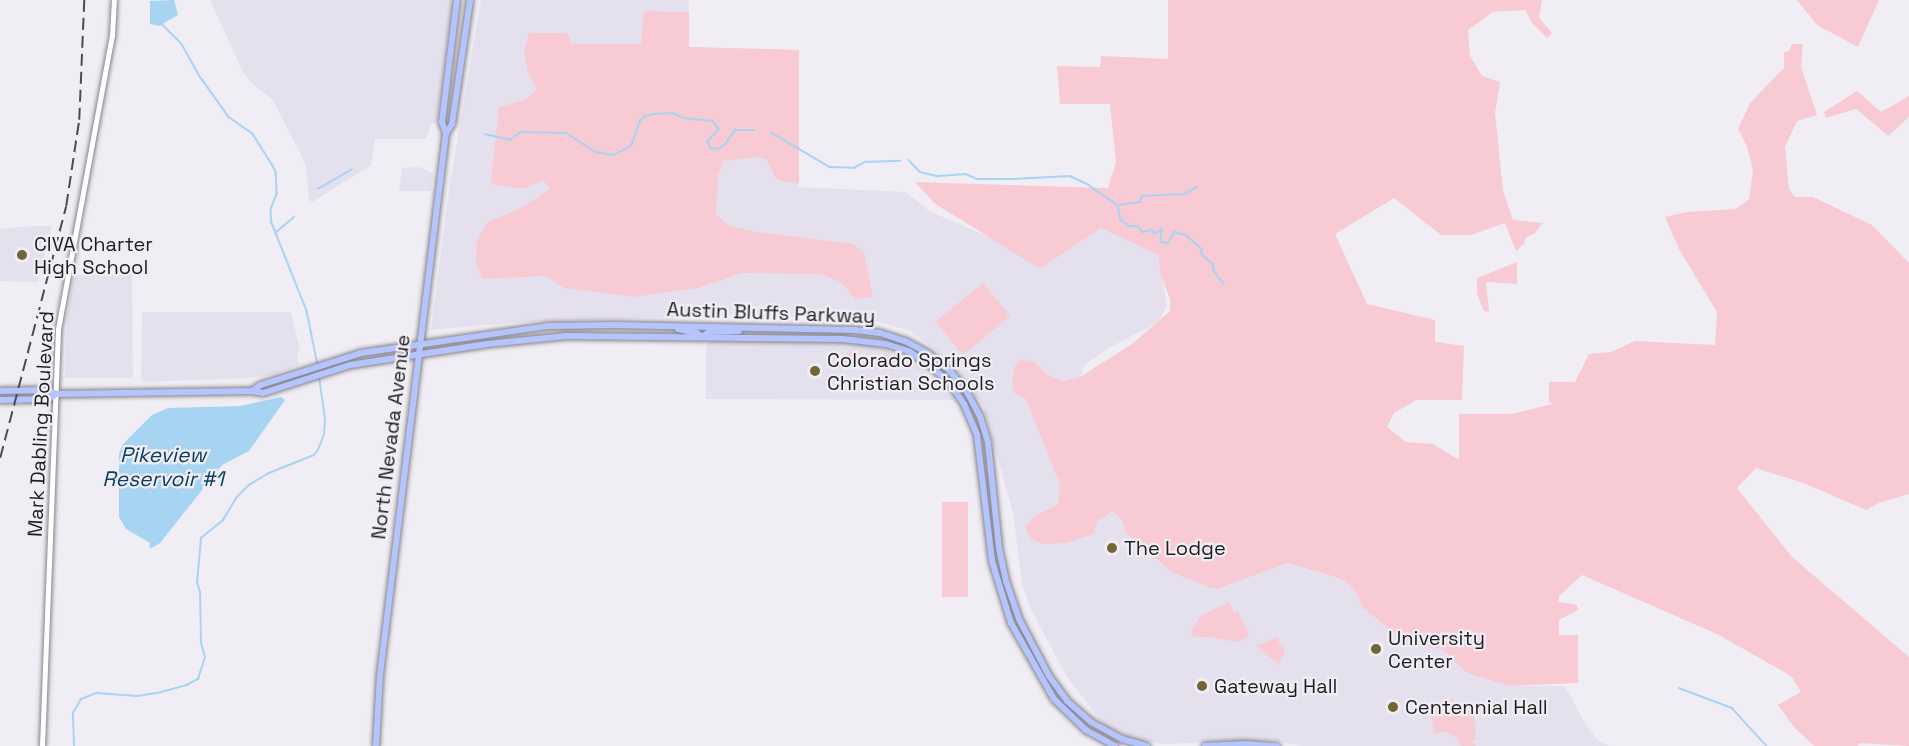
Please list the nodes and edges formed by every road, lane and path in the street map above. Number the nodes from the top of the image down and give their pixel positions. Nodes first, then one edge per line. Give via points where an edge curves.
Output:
1 (114, 0) edge
2 (457, 0) edge
3 (470, 0) edge
4 (446, 133) junction
5 (661, 326) junction
6 (761, 328) junction
7 (702, 337) junction
8 (418, 344) junction
9 (417, 355) junction
10 (0, 391) edge
11 (252, 391) junction
12 (56, 394) junction
13 (0, 400) edge
14 (42, 746) edge
15 (376, 746) edge
16 (1114, 746) edge
17 (1147, 746) edge
18 (1205, 746) edge
19 (1277, 746) edge

1 - 12 street, Mark Dabling Boulevard via 112,36 59,323
2 - 4 main road, North Nevada Avenue via 442,122
3 - 4 main road, North Nevada Avenue via 452,124
4 - 8 main road, North Nevada Avenue
5 - 6 main road, Austin Bluffs Parkway
5 - 7 main road
5 - 8 main road, Austin Bluffs Parkway via 549,326
6 - 7 main road via 709,332
6 - 17 main road, Austin Bluffs Parkway via 855,330 889,335 921,348 957,378 984,426 1001,559 1012,599 1031,641 1058,690 1082,716 1110,734
7 - 9 main road, Austin Bluffs Parkway via 567,336
7 - 16 main road, Austin Bluffs Parkway via 870,341 910,352 940,374 964,404 977,435 992,561 1015,632 1054,699 1086,730
8 - 9 main road, North Nevada Avenue
8 - 11 main road, Austin Bluffs Parkway via 361,353
9 - 11 main road, Austin Bluffs Parkway via 333,370 263,393
9 - 15 main road, North Nevada Avenue via 380,675
10 - 12 main road via 49,390
11 - 12 main road, Austin Bluffs Parkway
12 - 13 main road via 49,399
12 - 14 street, Mark Dabling Boulevard
18 - 19 main road

